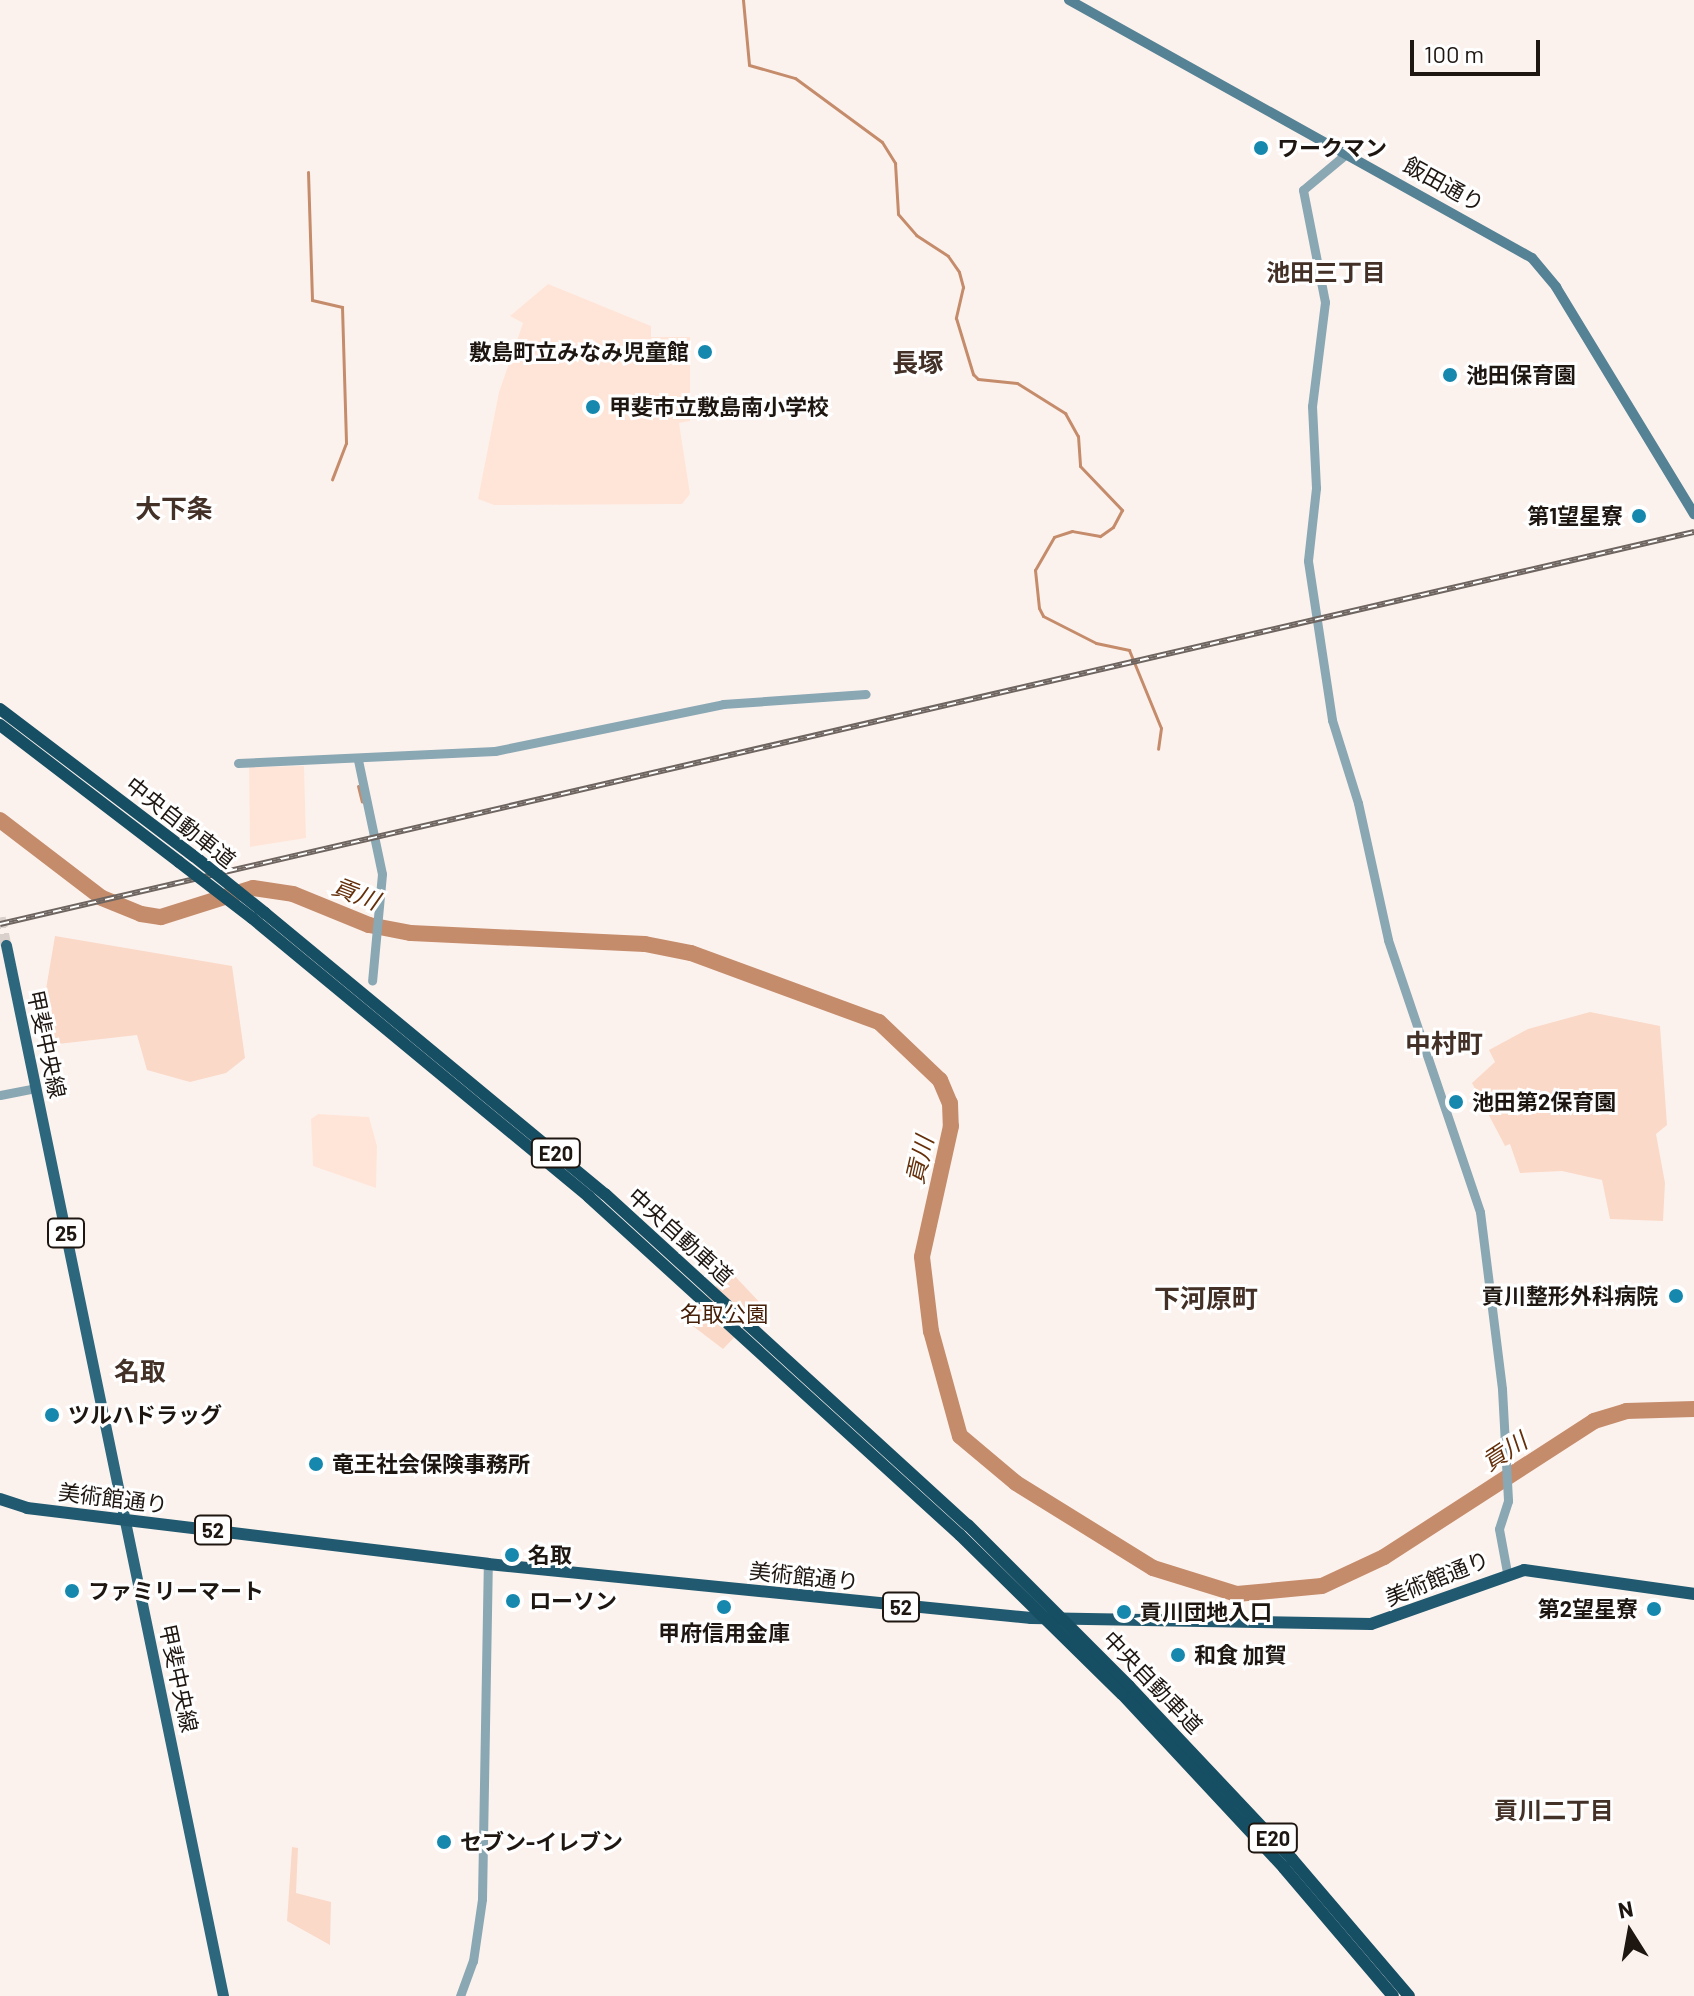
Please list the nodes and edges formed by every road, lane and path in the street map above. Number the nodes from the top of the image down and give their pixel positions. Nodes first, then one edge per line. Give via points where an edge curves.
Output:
1 (1069, 0) edge
2 (1346, 154) junction
3 (1694, 514) edge
4 (866, 694) dead end
5 (0, 709) edge
6 (0, 725) edge
7 (358, 760) junction
8 (238, 763) dead end
9 (6, 945) dead end
10 (372, 981) dead end
11 (362, 999) junction
12 (35, 1088) junction
13 (0, 1095) edge
14 (0, 1499) edge
15 (126, 1520) junction
16 (488, 1564) junction
17 (1507, 1572) junction
18 (1694, 1594) edge
19 (1125, 1690) junction
20 (223, 1996) edge
21 (460, 1996) edge
22 (1393, 1996) edge
23 (1409, 1996) edge

1 - 2 main road, 飯田通り
2 - 3 main road, 飯田通り via 1532,258 1556,287
2 - 17 street via 1303,190 1325,302 1312,406 1316,488 1308,561 1332,720 1358,803 1388,940 1480,1212 1497,1331 1507,1484 1499,1529
4 - 7 street via 762,698 495,751
5 - 11 highway, 中央自動車道 / E20, bridge via 194,856
6 - 11 highway, 中央自動車道 / E20, bridge
7 - 8 street
7 - 10 street via 377,838 380,934
9 - 12 main road, 甲斐中央線 / 25
11 - 19 highway, 中央自動車道 / E20, bridge via 699,1287 964,1530
12 - 13 street
12 - 15 main road, 甲斐中央線 / 25
14 - 15 highway, 美術館通り / 52 via 27,1508
15 - 16 highway, 美術館通り / 52
15 - 20 main road, 甲斐中央線 / 25
16 - 17 highway, 美術館通り / 52 via 956,1613 1348,1625 1396,1618
16 - 21 street via 482,1899 473,1961
17 - 18 highway, 美術館通り / 52 via 1535,1571
19 - 22 highway, 中央自動車道 / E20
19 - 23 highway, 中央自動車道 / E20 via 1292,1859

